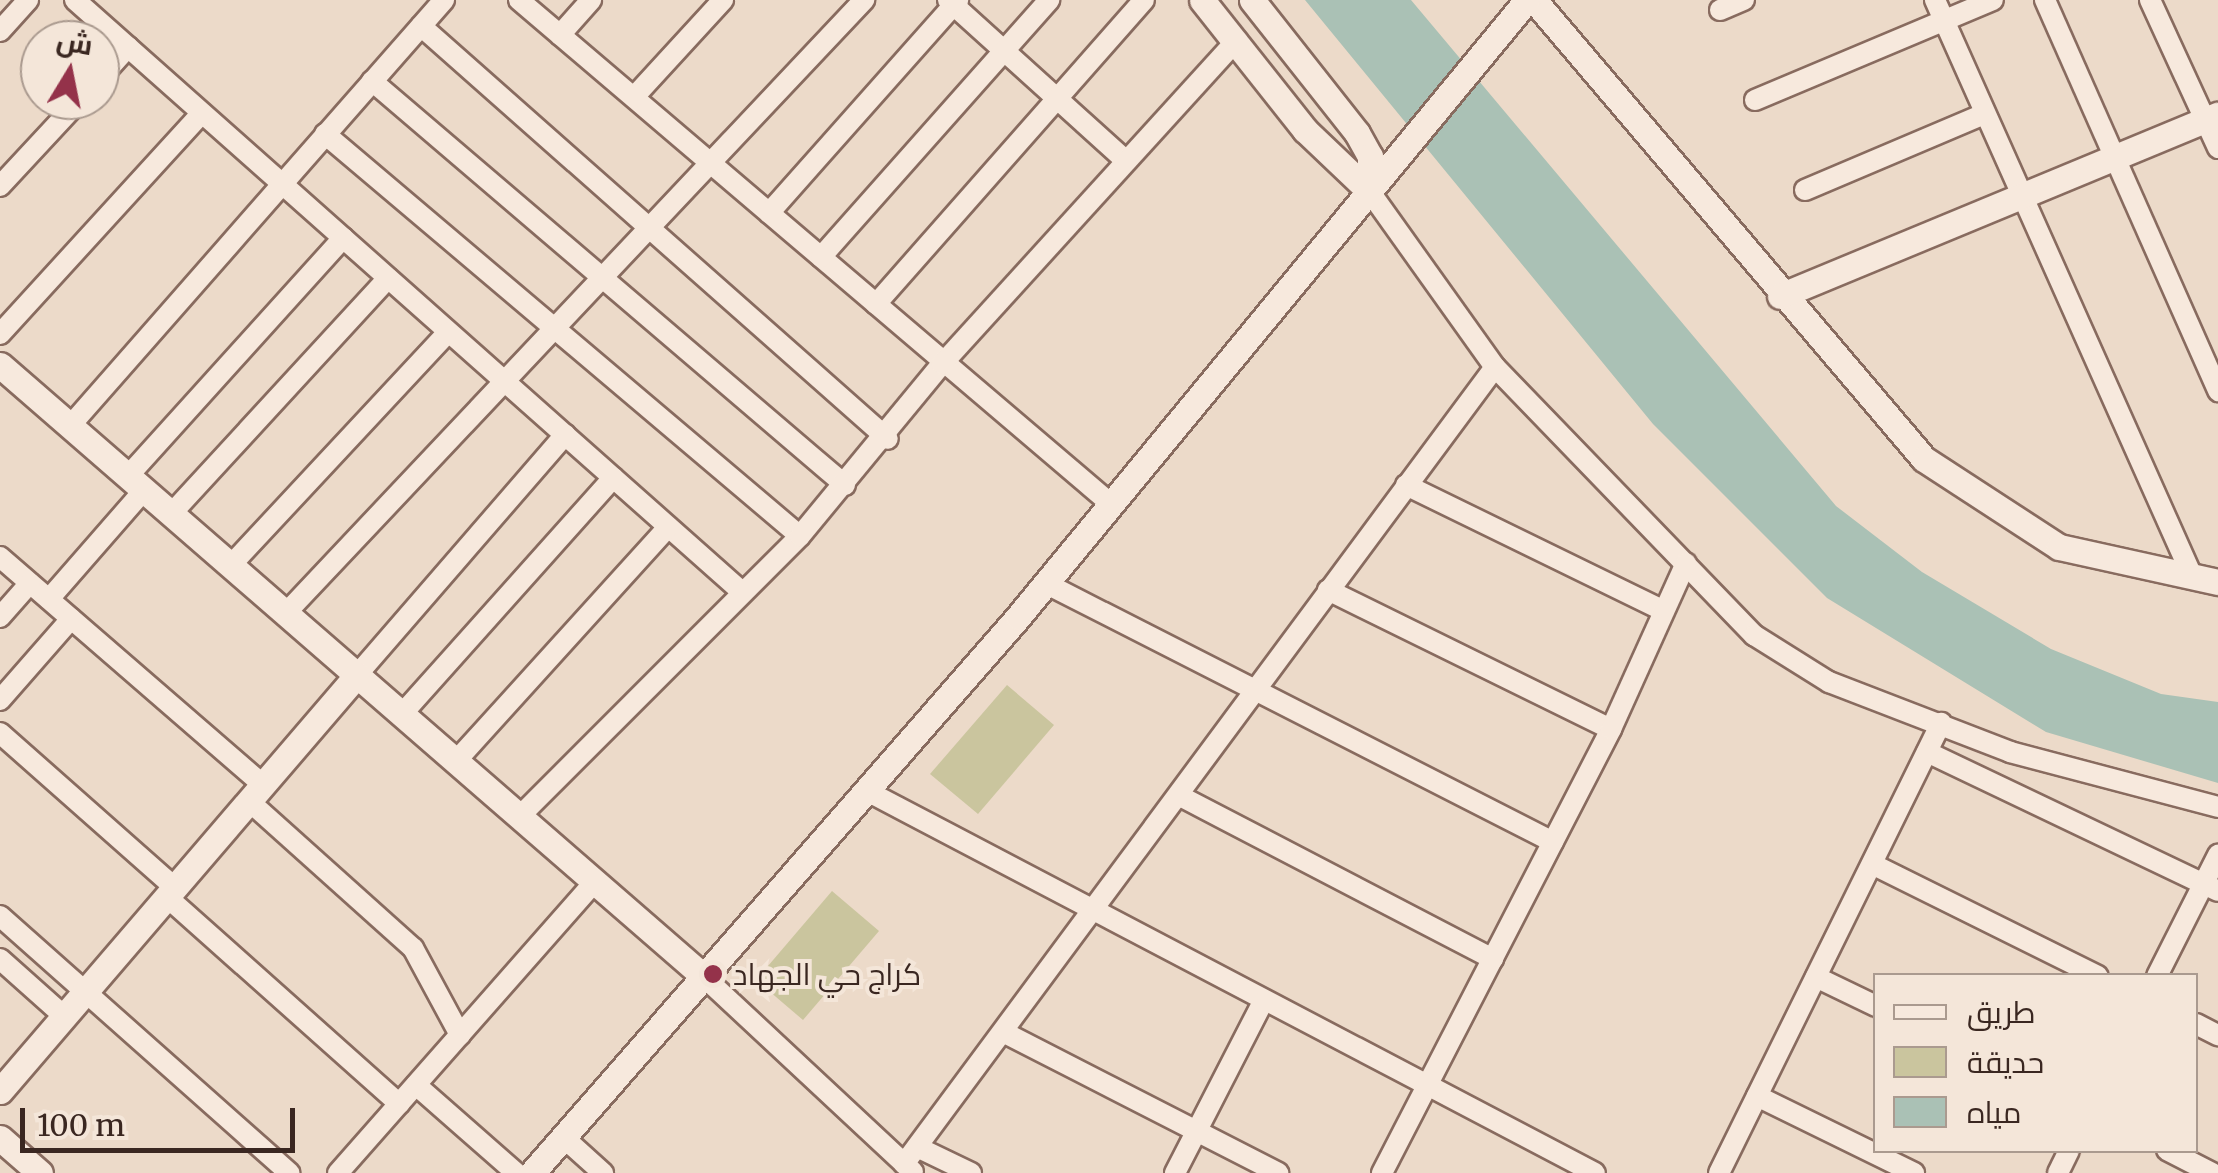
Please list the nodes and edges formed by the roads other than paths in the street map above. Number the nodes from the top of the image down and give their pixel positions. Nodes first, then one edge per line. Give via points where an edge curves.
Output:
1 (28, 0) edge
2 (75, 0) edge
3 (444, 0) edge
4 (519, 0) edge
5 (591, 0) edge
6 (723, 0) edge
7 (864, 0) edge
8 (1048, 0) edge
9 (1144, 0) edge
10 (1202, 0) edge
11 (1252, 0) edge
12 (1530, 0) edge
13 (1744, 0) edge
14 (1934, 0) edge
15 (1993, 0) edge
16 (2045, 0) edge
17 (2150, 0) edge
18 (953, 2) edge
19 (1720, 10) dead end
20 (1944, 21) junction
21 (421, 26) junction
22 (0, 31) edge
23 (560, 34) junction
24 (1236, 40) junction
25 (128, 48) junction
26 (1005, 51) junction
27 (120, 57) edge
28 (372, 81) junction
29 (634, 97) junction
30 (1060, 99) junction
31 (1755, 100) dead end
32 (202, 112) junction
33 (1984, 114) junction
34 (2212, 118) edge
35 (61, 120) edge
36 (325, 134) junction
37 (2218, 148) edge
38 (1123, 158) junction
39 (2117, 158) junction
40 (711, 163) junction
41 (282, 184) junction
42 (0, 186) edge
43 (1805, 190) dead end
44 (1370, 192) junction
45 (2022, 198) junction
46 (769, 213) junction
47 (648, 230) junction
48 (343, 238) junction
49 (821, 256) junction
50 (388, 278) junction
51 (600, 280) junction
52 (1780, 296) junction
53 (876, 304) junction
54 (553, 330) junction
55 (448, 332) junction
56 (0, 334) edge
57 (942, 364) junction
58 (0, 365) edge
59 (1495, 368) junction
60 (505, 382) junction
61 (2218, 391) edge
62 (70, 426) junction
63 (565, 436) junction
64 (888, 440) junction
65 (613, 478) junction
66 (136, 483) junction
67 (845, 485) junction
68 (1406, 485) junction
69 (1111, 504) junction
70 (172, 514) junction
71 (668, 527) junction
72 (800, 536) junction
73 (0, 557) edge
74 (1686, 564) junction
75 (231, 565) junction
76 (2206, 580) edge
77 (30, 583) junction
78 (1046, 583) junction
79 (1328, 590) junction
80 (740, 592) junction
81 (49, 600) junction
82 (1662, 610) junction
83 (286, 613) junction
84 (0, 617) edge
85 (71, 618) junction
86 (357, 675) junction
87 (1254, 690) junction
88 (0, 700) edge
89 (402, 714) junction
90 (1941, 723) junction
91 (1612, 730) junction
92 (0, 732) edge
93 (1926, 752) junction
94 (456, 762) junction
95 (866, 790) junction
96 (256, 793) junction
97 (1180, 796) junction
98 (2218, 807) edge
99 (524, 812) junction
100 (1553, 842) junction
101 (2218, 855) edge
102 (1872, 864) junction
103 (595, 882) junction
104 (2211, 887) edge
105 (170, 892) junction
106 (1096, 913) junction
107 (0, 916) edge
108 (1493, 959) junction
109 (0, 960) edge
110 (2092, 973) edge
111 (2159, 973) edge
112 (702, 976) junction
113 (1816, 977) junction
114 (82, 994) junction
115 (1263, 1002) junction
116 (1873, 1005) edge
117 (64, 1016) junction
118 (1005, 1033) junction
119 (460, 1034) junction
120 (416, 1085) junction
121 (1427, 1088) junction
122 (0, 1091) edge
123 (1757, 1096) junction
124 (399, 1104) junction
125 (1197, 1130) junction
126 (563, 1137) junction
127 (0, 1138) edge
128 (1873, 1153) edge
129 (1873, 1153) edge
130 (2174, 1153) edge
131 (912, 1162) edge
132 (40, 1173) edge
133 (289, 1173) edge
134 (338, 1173) edge
135 (516, 1173) edge
136 (532, 1173) edge
137 (604, 1173) edge
138 (971, 1173) edge
139 (1176, 1173) edge
140 (1278, 1173) edge
141 (1382, 1173) edge
142 (1595, 1173) edge
143 (1719, 1173) edge
144 (1914, 1173) edge
145 (2212, 1173) edge

1 - 22 street
2 - 25 street
3 - 21 street
4 - 23 street
5 - 23 street
6 - 29 street
7 - 40 street
8 - 26 street
9 - 30 street
10 - 24 street
11 - 44 street via 1357,133 1370,156
12 - 44 street
12 - 52 street
13 - 19 street
14 - 20 street
15 - 20 street
16 - 39 street
17 - 34 street
18 - 26 street
18 - 46 street
20 - 31 street
20 - 33 street
21 - 28 street
21 - 47 street
23 - 29 street
24 - 38 street
24 - 44 street via 1305,130
25 - 27 street
25 - 32 street
26 - 30 street
26 - 49 street
28 - 36 street
28 - 51 street
29 - 40 street
30 - 38 street
30 - 53 street
32 - 41 street
32 - 56 street
33 - 43 street
33 - 45 street
34 - 37 street
34 - 39 street
35 - 42 street
36 - 41 street
36 - 54 street
38 - 57 street
39 - 45 street
39 - 61 street
40 - 46 street
40 - 47 street
41 - 48 street
41 - 62 street
44 - 59 street
44 - 69 street
45 - 52 street
45 - 76 street
46 - 49 street
47 - 51 street
47 - 64 street
48 - 50 street
48 - 66 street
49 - 53 street
50 - 55 street
50 - 70 street
51 - 54 street
51 - 67 street
52 - 76 street via 1924,458 1990,510 2081,556
53 - 57 street
54 - 60 street
54 - 72 street
55 - 60 street
55 - 75 street
57 - 64 street
57 - 69 street
58 - 62 street
59 - 68 street
59 - 74 street
60 - 63 street
60 - 83 street
62 - 66 street
63 - 65 street
63 - 86 street
64 - 67 street
65 - 71 street
65 - 89 street
66 - 70 street
66 - 81 street
67 - 72 street
68 - 79 street
68 - 82 street
69 - 78 street
70 - 75 street
71 - 80 street
71 - 94 street
72 - 80 street
73 - 77 street
74 - 82 street
74 - 90 street via 1754,635 1829,682
75 - 83 street
77 - 81 street
77 - 84 street
78 - 87 street
78 - 95 street
79 - 87 street
79 - 91 street
80 - 99 street
81 - 85 street
82 - 91 street
83 - 86 street
85 - 88 street
85 - 96 street
86 - 89 street
86 - 96 street
87 - 97 street
87 - 100 street
89 - 94 street
90 - 93 street
90 - 98 street via 2098,780
91 - 100 street
92 - 105 street
93 - 102 street
93 - 104 street
94 - 99 street
95 - 106 street
95 - 112 street
96 - 105 street
96 - 119 street via 413,948
97 - 106 street
97 - 108 street
99 - 103 street
100 - 108 street
101 - 104 street
102 - 110 street
102 - 113 street
103 - 112 street
103 - 119 street
104 - 111 street
105 - 114 street
105 - 124 street
106 - 115 street
106 - 118 street
107 - 114 street
108 - 121 street
109 - 117 street
112 - 126 street
112 - 131 street
113 - 116 street
113 - 123 street
114 - 117 street
114 - 133 street
115 - 121 street
115 - 125 street
117 - 122 street
118 - 125 street
118 - 131 street
119 - 120 street
120 - 124 street
120 - 135 street
121 - 141 street
121 - 142 street
123 - 128 street
123 - 143 street
124 - 134 street
125 - 139 street
125 - 140 street
126 - 136 street
126 - 137 street
127 - 132 street
129 - 144 street
130 - 145 street
131 - 138 street

